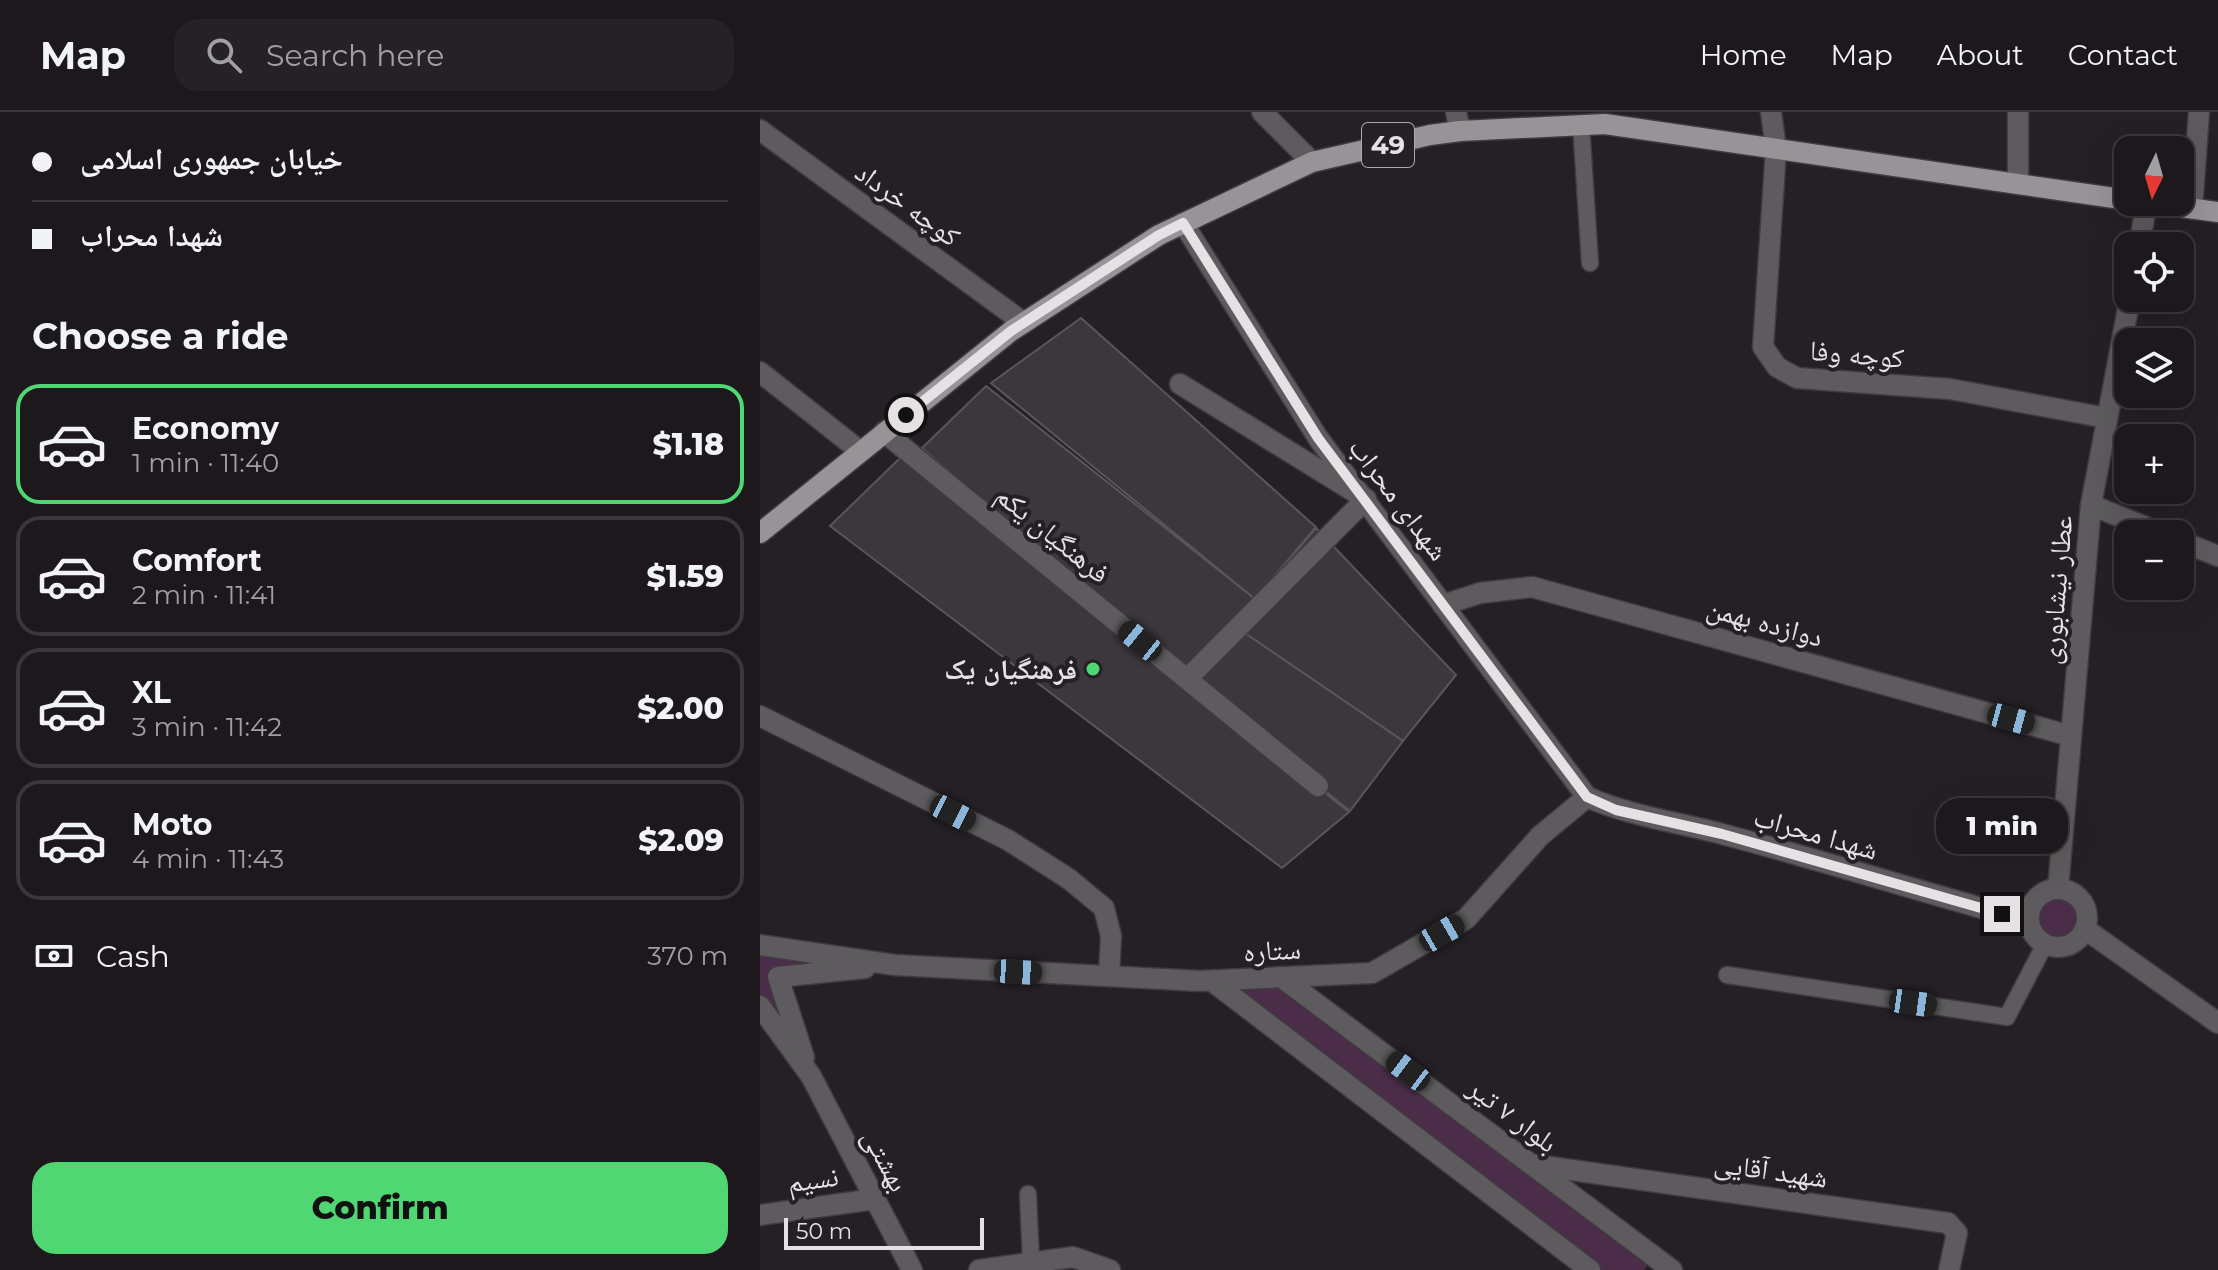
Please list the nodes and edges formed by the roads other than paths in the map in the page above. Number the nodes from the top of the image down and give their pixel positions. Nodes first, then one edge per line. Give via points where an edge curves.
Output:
1 (1262, 112) edge
2 (1771, 112) edge
3 (2018, 112) edge
4 (2199, 112) edge
5 (1458, 121) edge
6 (1581, 124) junction
7 (760, 130) edge
8 (1776, 149) junction
9 (1312, 162) junction
10 (2194, 181) edge
11 (2018, 184) junction
12 (2114, 198) edge
13 (2194, 209) edge
14 (2218, 212) edge
15 (1183, 223) junction
16 (1590, 263) dead end
17 (2127, 312) edge
18 (1024, 323) junction
19 (760, 372) edge
20 (1180, 384) dead end
21 (2107, 418) junction
22 (884, 432) junction
23 (860, 451) junction
24 (1366, 499) junction
25 (2091, 505) junction
26 (2128, 520) edge
27 (760, 533) edge
28 (2194, 547) edge
29 (2218, 556) edge
30 (1443, 605) junction
31 (1187, 679) junction
32 (760, 716) edge
33 (2071, 736) junction
34 (1318, 786) dead end
35 (1587, 797) junction
36 (2058, 889) junction
37 (2029, 921) junction
38 (2085, 929) junction
39 (2045, 944) junction
40 (760, 945) edge
41 (895, 965) junction
42 (1727, 975) dead end
43 (1109, 976) junction
44 (778, 977) junction
45 (1281, 977) junction
46 (1212, 981) junction
47 (760, 989) edge
48 (760, 1006) edge
49 (2218, 1023) edge
50 (811, 1076) junction
51 (1534, 1165) junction
52 (1028, 1194) dead end
53 (875, 1199) junction
54 (760, 1215) edge
55 (1031, 1262) junction
56 (912, 1270) edge
57 (979, 1270) edge
58 (1110, 1270) edge
59 (1590, 1270) edge
60 (1672, 1270) edge
61 (1949, 1270) edge

1 - 9 street
2 - 8 street, کوچه وفا
3 - 11 street
4 - 10 street
5 - 6 main road, 49
5 - 9 main road, 49 via 1430,135
6 - 8 main road, 49
6 - 16 lane
7 - 18 street, کوچه خرداد
8 - 11 main road, 49
8 - 21 street, کوچه وفا via 1763,347 1777,367 1797,378 1950,389
9 - 15 main road, 49
11 - 12 main road, 49
13 - 14 main road
15 - 18 main road, 49
15 - 24 street, شهدای محراب via 1318,438
17 - 21 street, عطار نیشابوری
18 - 22 main road, 49
19 - 23 street
20 - 24 street
21 - 25 street, عطار نیشابوری
22 - 23 main road, 49
22 - 31 street, فرهنگیان یکم
23 - 27 main road, 49
24 - 30 street, شهدای محراب
24 - 31 street
25 - 26 street
25 - 33 street, عطار نیشابوری
28 - 29 street
30 - 33 street, دوازده بهمن via 1480,593 1532,587
30 - 35 street, شهدای محراب
31 - 34 street, فرهنگیان یکم
32 - 43 street via 1008,840 1069,879 1104,908 1111,936
33 - 36 street, عطار نیشابوری
35 - 37 street, شهدا محراب via 1616,810 1722,834
35 - 45 street, ستاره via 1540,836 1466,919 1372,973
36 - 37 street via 2040,896
36 - 38 street via 2083,902
37 - 39 street
38 - 39 street via 2073,943
38 - 49 street
39 - 42 lane via 2007,1017
40 - 41 street
40 - 44 street via 776,956
41 - 43 street, ستاره
41 - 44 street
43 - 46 street, ستاره
44 - 47 street
44 - 50 street
45 - 46 street, ستاره
45 - 51 street, بلوار ۷ تیر
46 - 59 street
48 - 50 street
50 - 53 street, بهشتی
51 - 60 street, بلوار ۷ تیر
51 - 61 street, شهید آقایی via 1948,1223 1957,1233
52 - 55 lane
53 - 54 street, نسیم
53 - 56 street, بهشتی
55 - 57 street
55 - 58 street via 1073,1257

